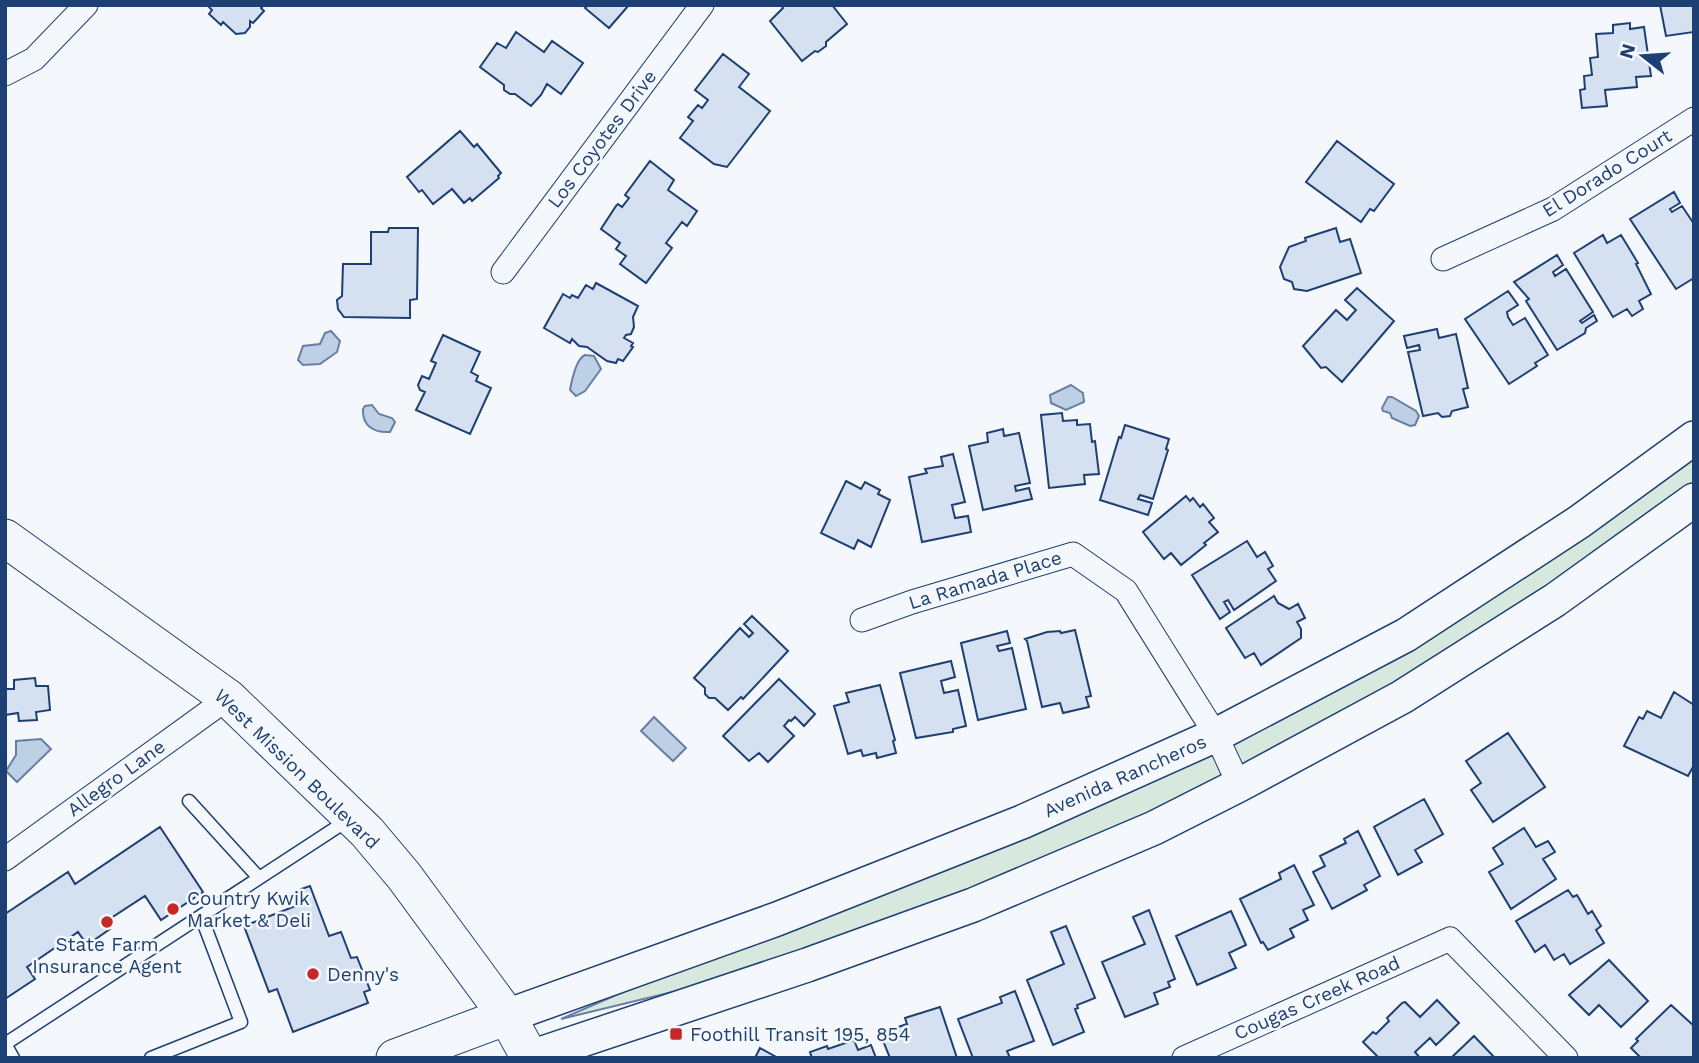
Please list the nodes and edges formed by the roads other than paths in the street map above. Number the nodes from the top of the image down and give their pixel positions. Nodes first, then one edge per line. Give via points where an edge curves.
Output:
1 (86, 5) edge
2 (702, 5) edge
3 (5, 74) edge
4 (1694, 118) edge
5 (1443, 259) dead end
6 (503, 272) dead end
7 (1694, 438) edge
8 (1694, 500) edge
9 (5, 538) edge
10 (862, 620) dead end
11 (228, 698) junction
12 (1216, 735) junction
13 (1239, 785) junction
14 (189, 801) dead end
15 (352, 818) junction
16 (5, 859) edge
17 (259, 878) junction
18 (201, 916) junction
19 (507, 1016) junction
20 (5, 1044) edge
21 (13, 1058) edge
22 (151, 1058) edge
23 (395, 1058) edge
24 (531, 1058) edge
25 (1184, 1058) edge
26 (1566, 1058) edge

1 - 3 street via 34,59
2 - 6 street, Los Coyotes Drive
4 - 5 street, El Dorado Court via 1553,209
7 - 12 main road, Avenida Rancheros via 1579,522 1406,635
8 - 13 main road via 1555,600 1414,690
9 - 11 main road, West Mission Boulevard
10 - 12 street, La Ramada Place via 1073,554 1126,591
11 - 15 main road, West Mission Boulevard
11 - 16 street, Allegro Lane
12 - 13 street, La Ramada Place
12 - 19 main road, Avenida Rancheros via 1022,822 790,914
13 - 24 main road via 1154,828 973,905
14 - 17 lane
15 - 17 lane
15 - 19 main road, West Mission Boulevard via 404,876
17 - 18 lane
18 - 20 lane
18 - 22 lane via 241,1022
19 - 23 main road
19 - 24 main road, West Mission Boulevard
20 - 21 lane
25 - 26 street, Cougas Creek Road via 1450,939

